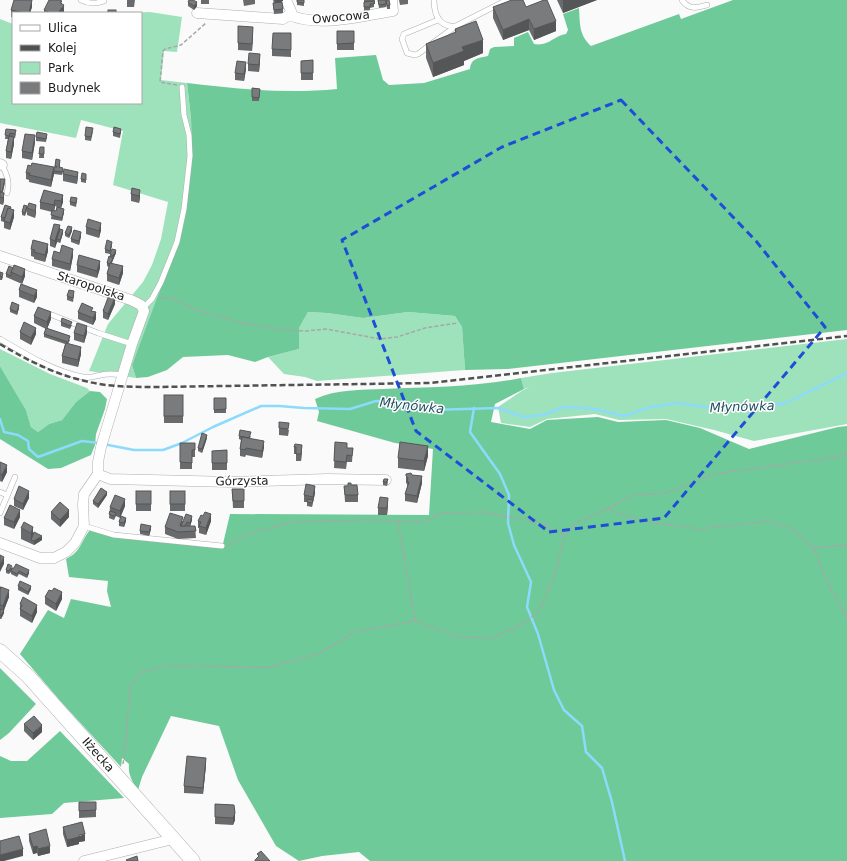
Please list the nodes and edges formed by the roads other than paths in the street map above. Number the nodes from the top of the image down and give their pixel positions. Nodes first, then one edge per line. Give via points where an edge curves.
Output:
1 (81, 0) edge
2 (286, 0) edge
3 (392, 0) edge
4 (434, 0) edge
5 (507, 0) edge
6 (682, 0) edge
7 (104, 1) dead end
8 (706, 5) dead end
9 (196, 13) dead end
10 (289, 15) junction
11 (438, 20) junction
12 (456, 26) junction
13 (182, 87) road end
14 (1, 165) edge
15 (7, 193) dead end
16 (0, 256) edge
17 (143, 308) junction
18 (43, 311) edge
19 (0, 339) edge
20 (132, 344) junction
21 (122, 375) junction
22 (98, 474) junction
23 (15, 477) dead end
24 (386, 480) edge
25 (0, 492) edge
26 (7, 495) junction
27 (0, 513) edge
28 (84, 526) junction
29 (0, 543) edge
30 (222, 546) road end
31 (0, 651) edge
32 (173, 839) junction
33 (84, 861) edge
34 (193, 861) edge

1 - 7 lane via 90,3
2 - 10 street via 291,9
3 - 10 street, Owocowa via 393,11 349,18 301,19
4 - 11 lane
5 - 12 lane
6 - 8 lane via 693,8
9 - 10 street, Owocowa via 279,19
11 - 12 lane via 451,27
11 - 12 lane via 404,34 402,39 407,53 418,54
13 - 17 lane via 190,156 184,209 177,242 161,282 152,299
14 - 15 lane via 8,180
16 - 17 street, Staropolska via 131,300
17 - 20 street via 144,314
18 - 20 lane
19 - 21 lane via 54,368 83,377 92,378 111,373
20 - 21 street
21 - 22 street via 102,443
22 - 24 street, Górzysta via 110,479 232,482
22 - 28 street via 84,494
23 - 26 lane
25 - 26 lane
26 - 27 lane
28 - 29 street via 75,543 66,552 54,558 40,558
28 - 30 lane via 114,534
31 - 32 main road, Iłżecka via 28,676
32 - 33 street
32 - 34 main road, Iłżecka

